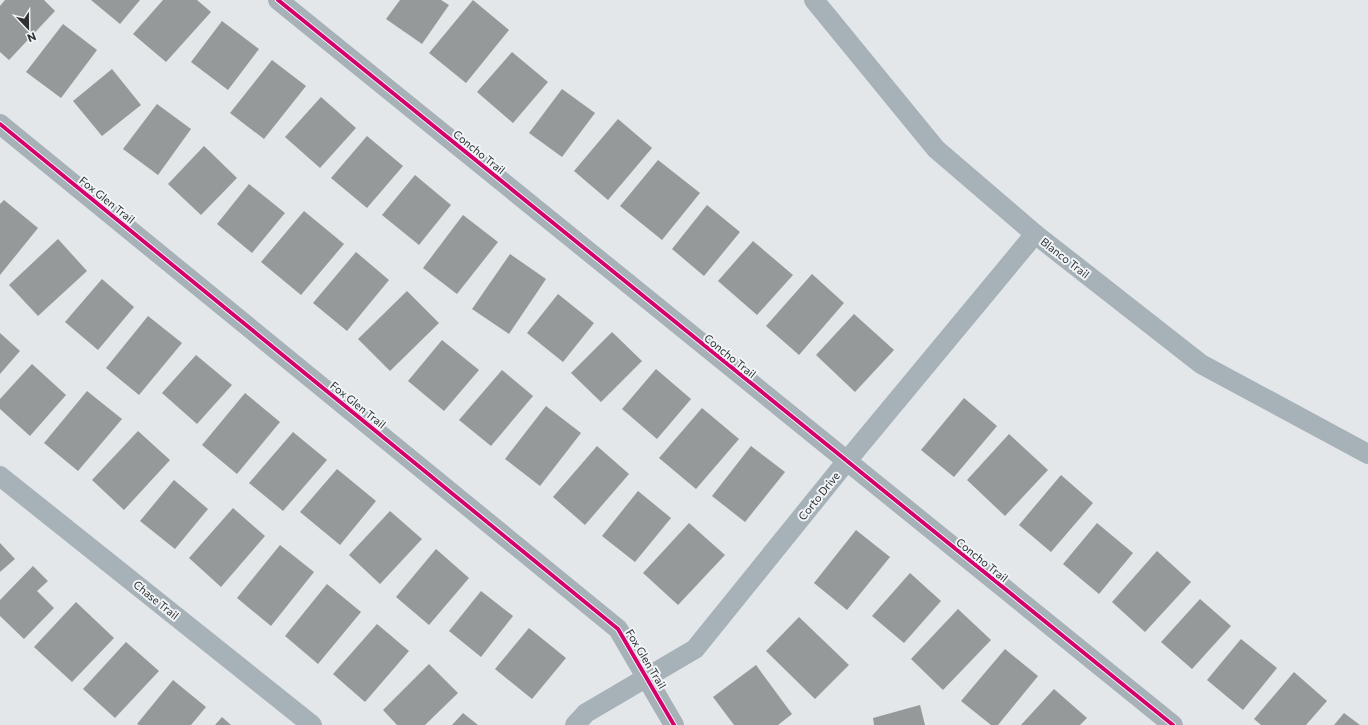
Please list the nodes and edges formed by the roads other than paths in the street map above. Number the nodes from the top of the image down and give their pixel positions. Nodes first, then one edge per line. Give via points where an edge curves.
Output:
1 (278, 0) edge
2 (814, 0) edge
3 (0, 124) edge
4 (1035, 234) junction
5 (1368, 454) edge
6 (846, 462) junction
7 (0, 476) edge
8 (647, 678) junction
9 (312, 725) edge
10 (575, 725) edge
11 (674, 725) edge
12 (1172, 725) edge

1 - 6 street, Concho Trail
2 - 4 street, Blanco Trail via 936,149
3 - 8 street, Fox Glen Trail via 618,629
4 - 5 street, Blanco Trail via 1201,364
4 - 6 street, Corto Drive
6 - 8 street, Corto Drive via 694,649
6 - 12 street, Concho Trail
7 - 9 street, Chase Trail
8 - 10 street, Corto Drive via 586,713
8 - 11 street, Fox Glen Trail

